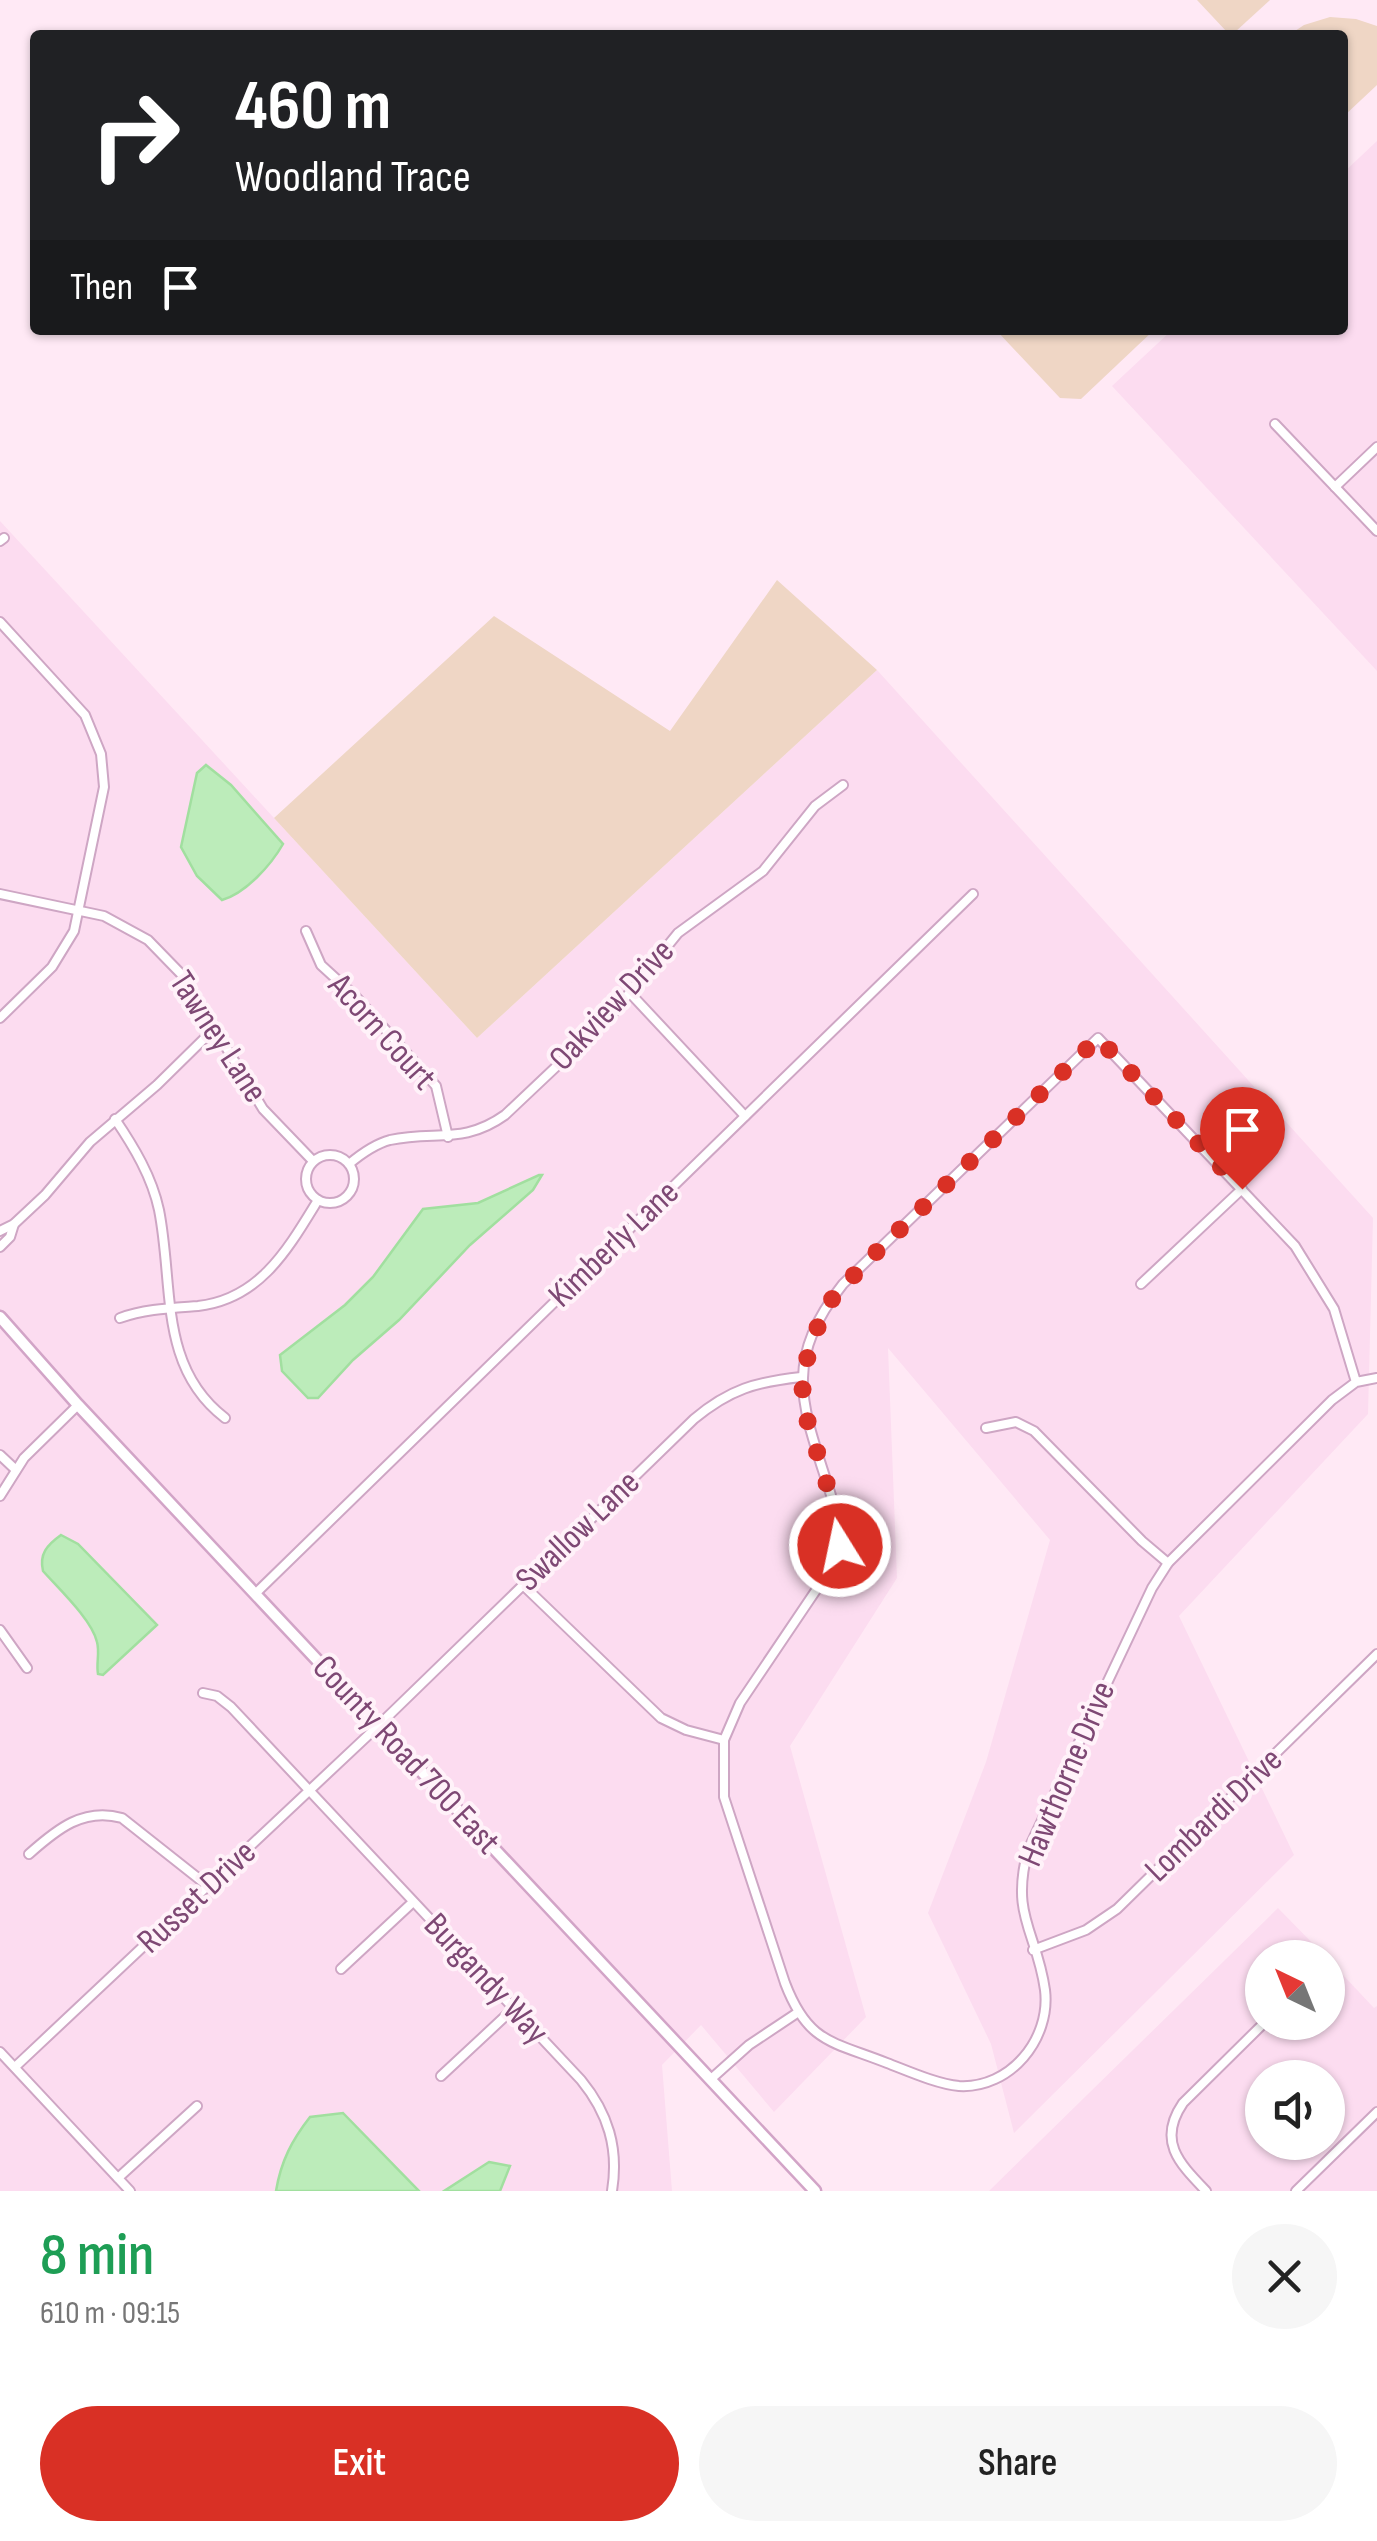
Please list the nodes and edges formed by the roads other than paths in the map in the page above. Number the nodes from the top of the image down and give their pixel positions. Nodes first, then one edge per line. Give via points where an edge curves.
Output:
1 (1275, 424) dead end
2 (1377, 448) edge
3 (1335, 487) junction
4 (1377, 532) edge
5 (0, 622) edge
6 (844, 785) dead end
7 (0, 894) edge
8 (973, 894) dead end
9 (80, 910) junction
10 (306, 931) dead end
11 (630, 993) junction
12 (0, 1018) edge
13 (216, 1027) junction
14 (746, 1116) junction
15 (115, 1119) junction
16 (448, 1138) junction
17 (313, 1161) junction
18 (349, 1164) junction
19 (1242, 1189) junction
20 (318, 1200) junction
21 (14, 1224) junction
22 (0, 1231) edge
23 (0, 1247) edge
24 (1141, 1284) dead end
25 (173, 1308) junction
26 (0, 1317) edge
27 (120, 1318) dead end
28 (801, 1377) junction
29 (1377, 1378) edge
30 (1356, 1382) junction
31 (78, 1405) junction
32 (225, 1418) dead end
33 (986, 1428) dead end
34 (0, 1455) edge
35 (16, 1470) junction
36 (0, 1496) edge
37 (1168, 1563) junction
38 (522, 1585) junction
39 (255, 1594) junction
40 (0, 1630) edge
41 (1377, 1654) edge
42 (27, 1668) dead end
43 (204, 1693) dead end
44 (378, 1726) junction
45 (724, 1740) junction
46 (310, 1791) junction
47 (29, 1854) dead end
48 (208, 1886) junction
49 (413, 1902) junction
50 (1033, 1950) junction
51 (340, 1968) dead end
52 (513, 2008) junction
53 (797, 2014) junction
54 (1247, 2040) edge
55 (0, 2052) edge
56 (14, 2067) junction
57 (442, 2076) dead end
58 (711, 2079) junction
59 (197, 2106) dead end
60 (1377, 2112) edge
61 (118, 2178) junction
62 (130, 2191) edge
63 (612, 2191) edge
64 (814, 2191) edge
65 (1206, 2191) edge
66 (1296, 2191) edge

1 - 3 street
2 - 3 street
3 - 4 street
5 - 9 street via 78,706 98,744 103,797
6 - 11 street, Oakview Drive via 815,806 763,870 671,940
7 - 9 street, Tawney Lane
8 - 14 street, Kimberly Lane
9 - 12 street via 58,959
9 - 13 street, Tawney Lane via 116,920 148,940 184,977
10 - 16 street, Acorn Court via 322,965 436,1086
11 - 14 street
11 - 16 street, Oakview Drive via 505,1115
13 - 15 street
13 - 17 street, Tawney Lane via 263,1109
14 - 39 street, Kimberly Lane
15 - 21 street
15 - 25 street via 153,1188
16 - 18 street, Oakview Drive via 386,1141
17 - 18 street via 336,1155
17 - 20 street via 305,1182
18 - 20 street via 354,1180 348,1195 334,1203
19 - 24 street
19 - 28 street via 1098,1038 844,1284 824,1308
19 - 30 street via 1324,1288
20 - 25 street via 286,1251 248,1290
21 - 22 street
21 - 23 street
25 - 27 street
25 - 32 street via 174,1340 190,1381
26 - 31 main road, County Road 700 East
28 - 38 street, Swallow Lane via 758,1382 708,1407
28 - 45 street via 840,1546 740,1703
29 - 30 street
30 - 37 street, Hawthorne Drive
31 - 35 street
31 - 39 main road, County Road 700 East
33 - 37 street via 1016,1422 1034,1431
34 - 35 street
35 - 36 street
37 - 50 street, Hawthorne Drive via 1028,1850 1021,1905
38 - 44 street, Swallow Lane
38 - 45 street via 661,1718
39 - 44 main road, County Road 700 East
40 - 42 street
41 - 50 street, Lombardi Drive via 1117,1909 1086,1930
43 - 46 street, Burgandy Way via 231,1707
44 - 46 street, Russet Drive
44 - 58 main road, County Road 700 East
45 - 53 street via 724,1797
46 - 48 street, Russet Drive
46 - 49 street, Burgandy Way
47 - 48 street via 75,1820 107,1814 122,1818
48 - 56 street, Russet Drive
49 - 51 street
49 - 52 street, Burgandy Way
50 - 53 street, Hawthorne Drive via 1045,1990 1040,2032 1023,2058 988,2081 956,2086 893,2065 821,2036
52 - 57 street
52 - 63 street, Burgandy Way via 595,2097 614,2148
53 - 58 street
54 - 65 street via 1176,2116 1173,2150
55 - 56 street
56 - 61 street
58 - 64 main road, County Road 700 East
59 - 61 street
60 - 66 street
61 - 62 street

